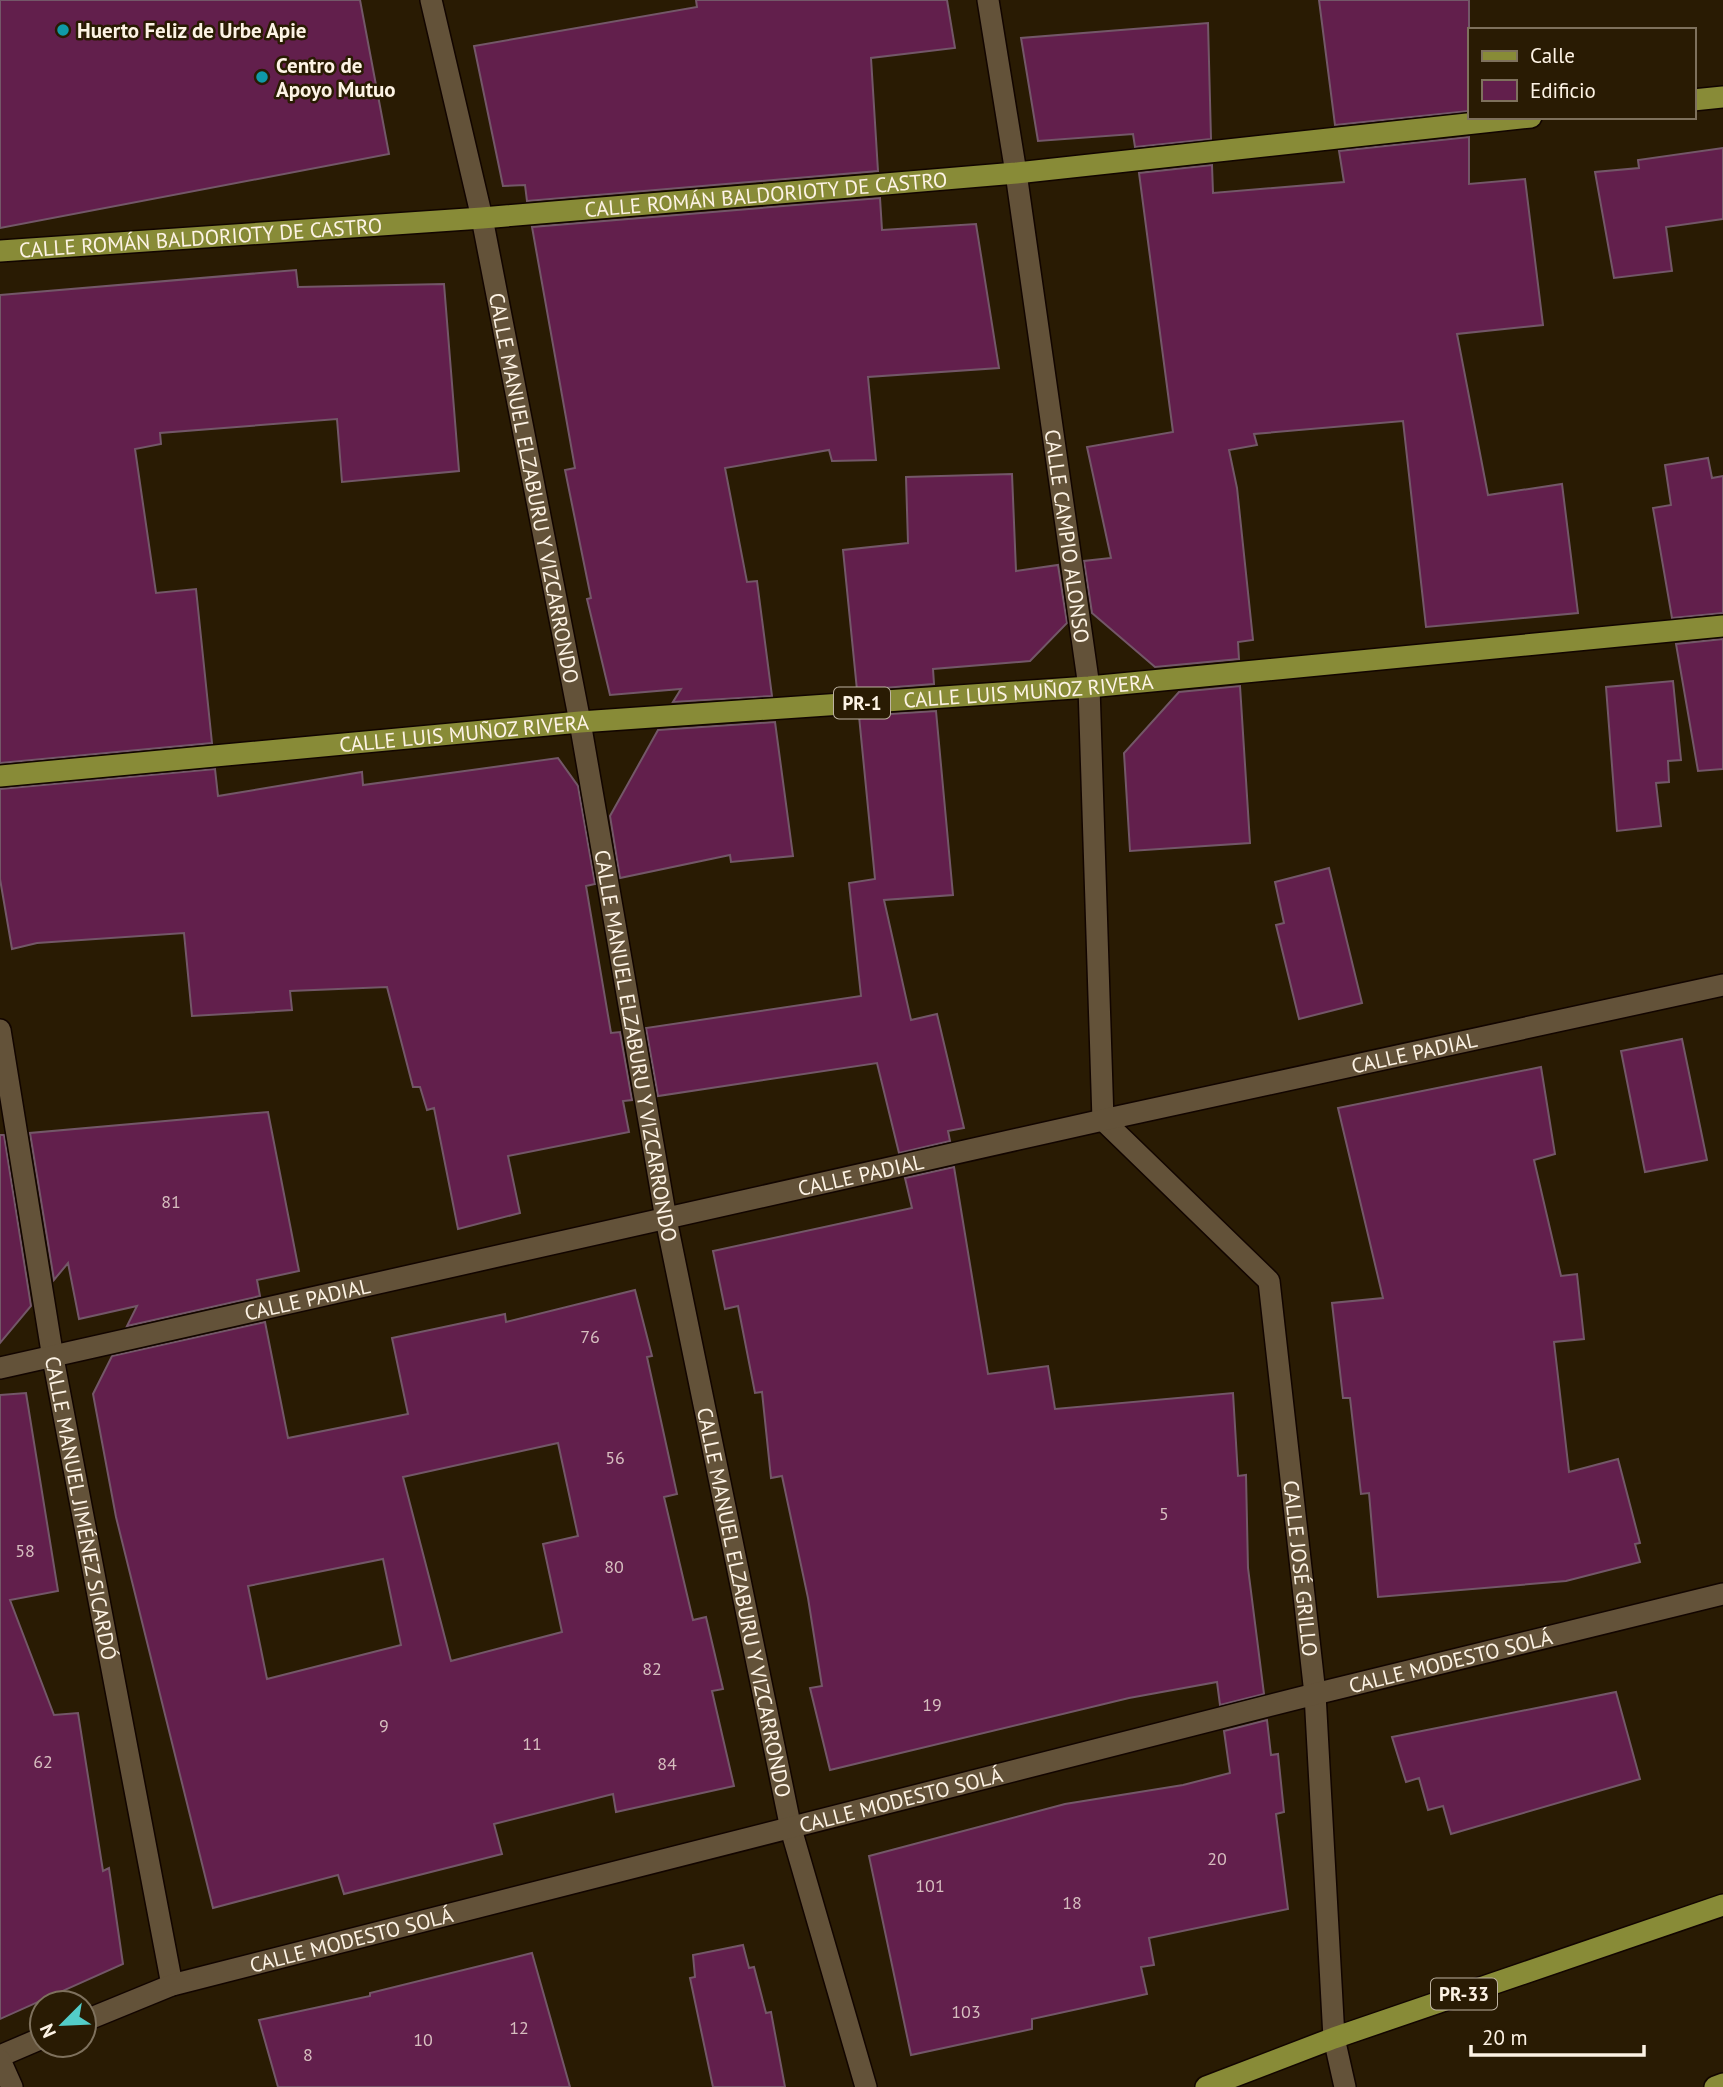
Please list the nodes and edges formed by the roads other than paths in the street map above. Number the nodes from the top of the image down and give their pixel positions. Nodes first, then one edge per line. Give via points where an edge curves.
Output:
1 (431, 0) edge
2 (988, 0) edge
3 (1723, 97) edge
4 (1695, 100) edge
5 (1513, 119) edge
6 (1016, 173) junction
7 (482, 218) junction
8 (0, 251) edge
9 (1723, 626) edge
10 (1089, 687) junction
11 (580, 722) junction
12 (0, 776) edge
13 (1723, 985) edge
14 (0, 1030) edge
15 (1103, 1120) junction
16 (666, 1219) junction
17 (54, 1358) junction
18 (0, 1368) edge
19 (1723, 1594) edge
20 (1315, 1694) junction
21 (792, 1829) junction
22 (1723, 1905) edge
23 (172, 1985) junction
24 (98, 2015) edge
25 (1334, 2038) junction
26 (28, 2045) edge
27 (0, 2058) edge
28 (1723, 2084) edge
29 (12, 2087) edge
30 (866, 2087) edge
31 (1206, 2087) edge
32 (1345, 2087) edge
33 (1716, 2087) edge

1 - 7 street, CALLE MANUEL ELZABURU Y VIZCARRONDO
2 - 6 street, CALLE CAMPIO ALONSO
3 - 4 main road
5 - 6 main road, CALLE ROMÁN BALDORIOTY DE CASTRO
6 - 7 main road, CALLE ROMÁN BALDORIOTY DE CASTRO
6 - 10 street, CALLE CAMPIO ALONSO
7 - 8 main road, CALLE ROMÁN BALDORIOTY DE CASTRO
7 - 11 street, CALLE MANUEL ELZABURU Y VIZCARRONDO
9 - 10 main road, CALLE LUIS MUÑOZ RIVERA / PR-1
10 - 11 main road, CALLE LUIS MUÑOZ RIVERA / PR-1
10 - 15 street, CALLE CAMPIO ALONSO
11 - 12 main road, CALLE LUIS MUÑOZ RIVERA / PR-1
11 - 16 street, CALLE MANUEL ELZABURU Y VIZCARRONDO
13 - 15 street, CALLE PADIAL
14 - 17 street, CALLE MANUEL JIMÉNEZ SICARDÓ
15 - 16 street, CALLE PADIAL
15 - 20 street, CALLE JOSÉ GRILLO via 1269,1282
16 - 17 street, CALLE PADIAL
16 - 21 street, CALLE MANUEL ELZABURU Y VIZCARRONDO
17 - 18 street, CALLE PADIAL
17 - 23 street, CALLE MANUEL JIMÉNEZ SICARDÓ
19 - 20 street, CALLE MODESTO SOLÁ
20 - 21 street, CALLE MODESTO SOLÁ
20 - 25 street, CALLE JOSÉ GRILLO
21 - 23 street, CALLE MODESTO SOLÁ
21 - 30 street, CALLE MANUEL ELZABURU Y VIZCARRONDO
22 - 25 main road, PR-33
23 - 24 street, CALLE MODESTO SOLÁ
25 - 31 main road, PR-33
25 - 32 street, CALLE JOSÉ GRILLO
26 - 27 street
27 - 29 street
28 - 33 main road

